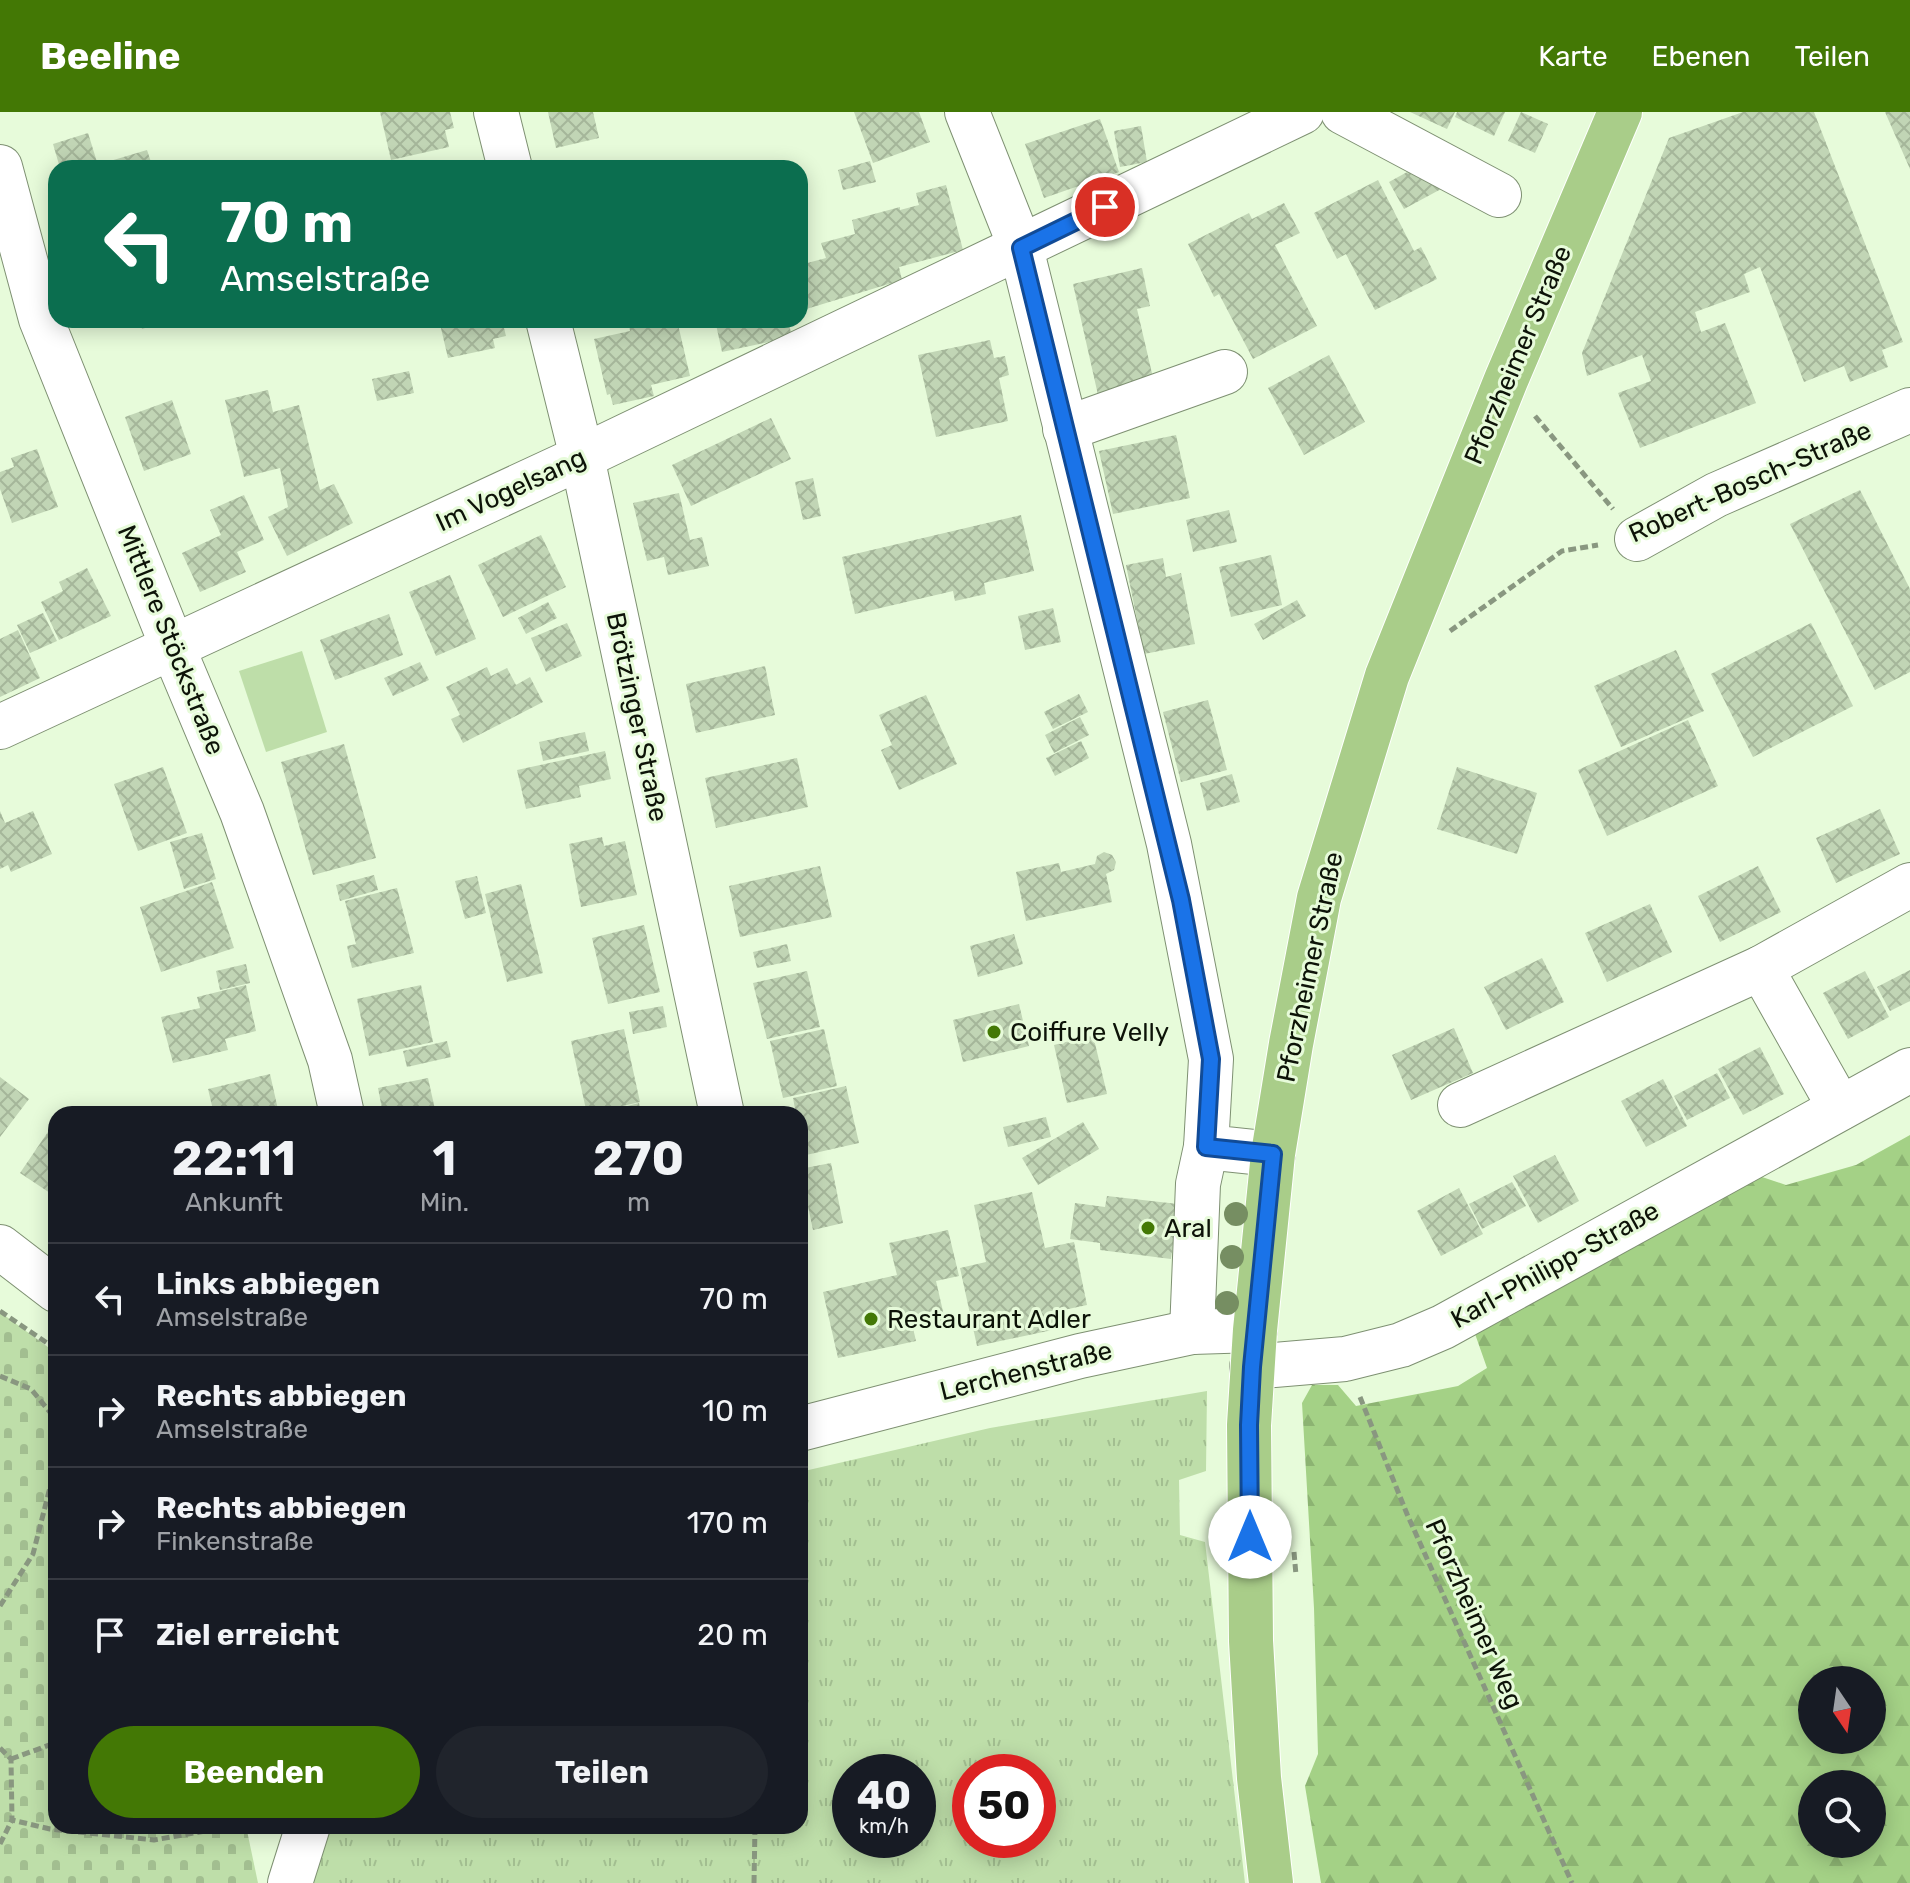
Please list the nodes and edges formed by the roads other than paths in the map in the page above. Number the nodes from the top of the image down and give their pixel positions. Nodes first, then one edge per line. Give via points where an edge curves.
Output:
1 (496, 112) edge
2 (967, 112) edge
3 (1302, 112) edge
4 (1343, 112) edge
5 (1620, 112) edge
6 (508, 160) edge
7 (0, 167) edge
8 (1499, 195) dead end
9 (1021, 248) junction
10 (550, 328) edge
11 (1225, 372) dead end
12 (1910, 410) edge
13 (1065, 429) junction
14 (582, 457) junction
15 (1637, 539) road end
16 (173, 648) junction
17 (0, 727) edge
18 (1910, 885) edge
19 (1761, 968) junction
20 (1910, 1070) edge
21 (1460, 1105) dead end
22 (340, 1106) edge
23 (720, 1106) edge
24 (1840, 1108) junction
25 (1206, 1147) junction
26 (1273, 1154) junction
27 (0, 1247) edge
28 (48, 1284) edge
29 (1192, 1332) junction
30 (1254, 1349) junction
31 (808, 1427) edge
32 (305, 1834) edge
33 (290, 1883) edge
34 (1271, 1883) edge

1 - 6 street
2 - 9 street
3 - 9 street, Im Vogelsang
4 - 8 street
5 - 26 main road, Pforzheimer Straße via 1387,676 1324,883
7 - 16 street, Mittlere Stöckstraße via 41,319
9 - 13 street
9 - 14 street, Im Vogelsang
10 - 14 street, Brötzinger Straße
11 - 13 street
12 - 15 street, Robert-Bosch-Straße via 1716,495
13 - 25 street via 1181,900 1211,1059
14 - 16 street, Im Vogelsang
14 - 23 street, Brötzinger Straße
16 - 17 street, Im Vogelsang
16 - 22 street, Mittlere Stöckstraße via 242,812 330,1060
18 - 19 street
19 - 21 street
19 - 24 street
20 - 24 street, Karl-Philipp-Straße
24 - 30 street, Karl-Philipp-Straße via 1443,1327 1401,1345 1345,1359
25 - 26 street
25 - 29 street via 1198,1184
26 - 30 main road, Pforzheimer Straße
27 - 28 street
29 - 30 street, Lerchenstraße
29 - 31 street, Lerchenstraße
30 - 34 main road, Pforzheimer Straße via 1249,1425 1251,1641
32 - 33 street

